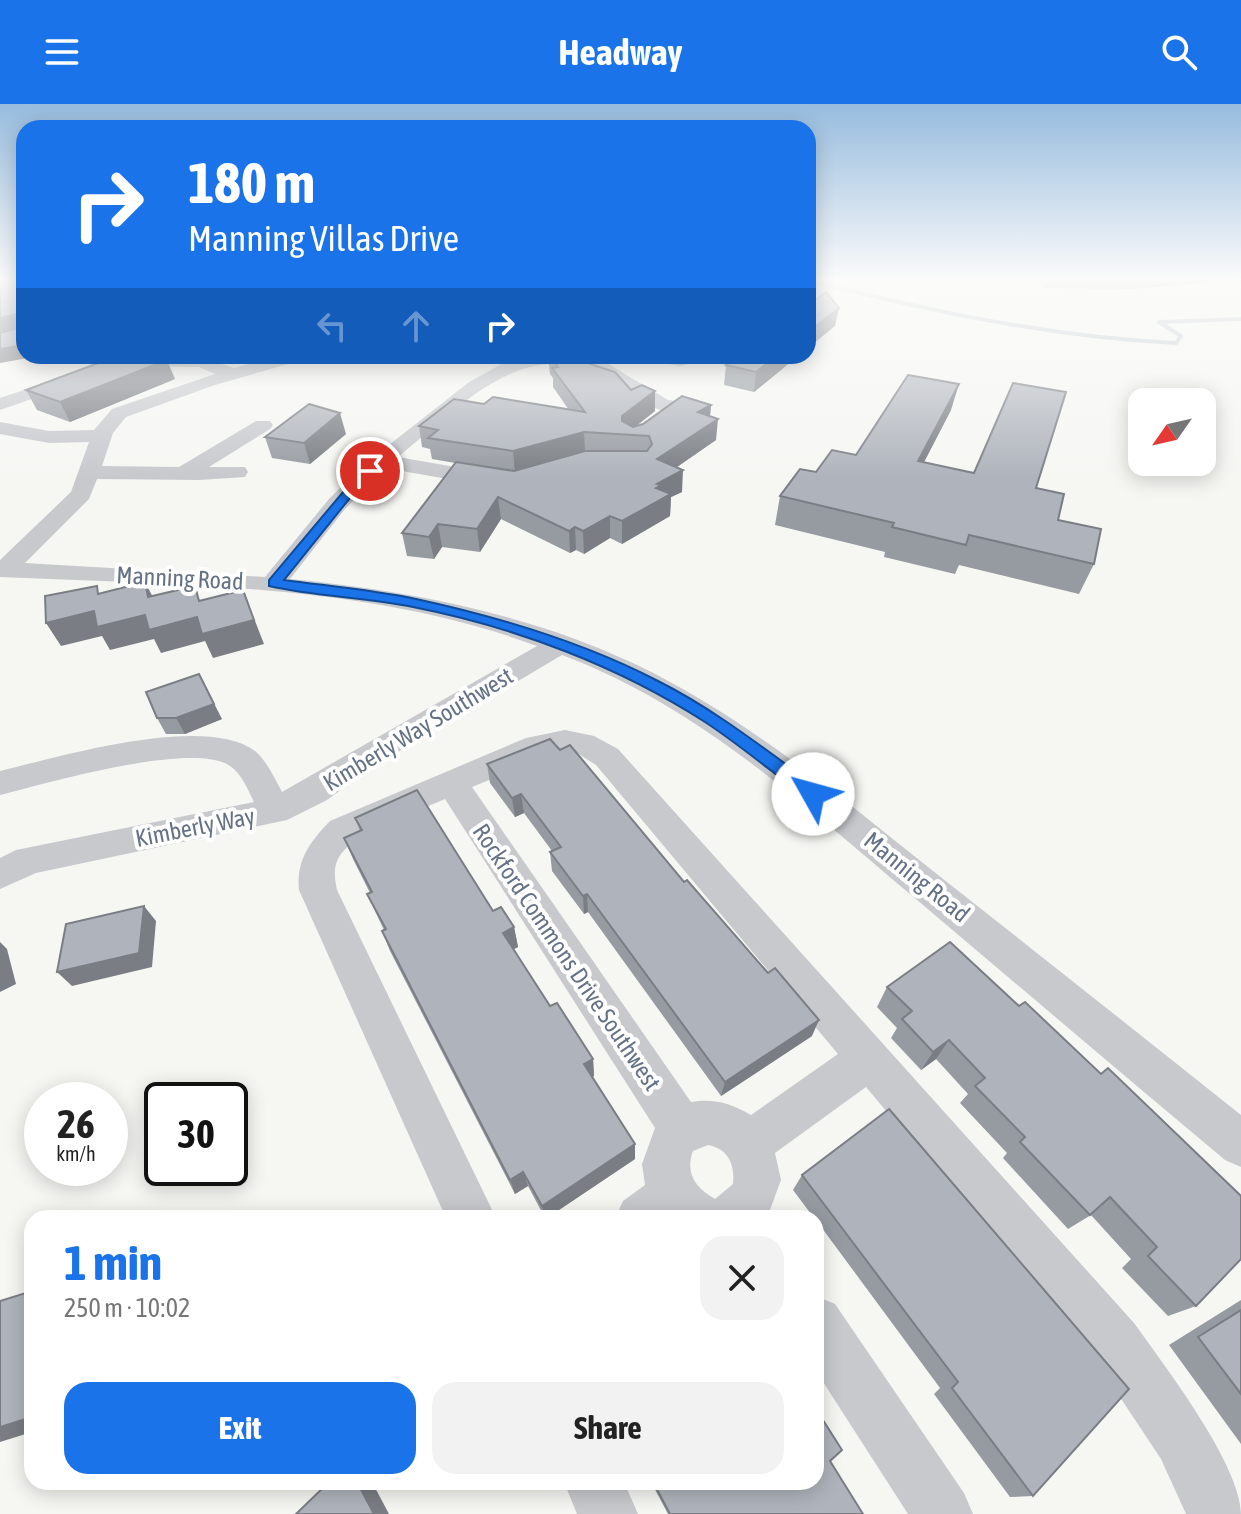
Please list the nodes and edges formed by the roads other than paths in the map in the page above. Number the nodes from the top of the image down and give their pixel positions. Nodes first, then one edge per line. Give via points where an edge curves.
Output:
1 (120, 364) edge
2 (206, 364) edge
3 (271, 364) edge
4 (519, 364) edge
5 (594, 364) edge
6 (236, 375) junction
7 (0, 404) edge
8 (654, 424) edge
9 (263, 425) dead end
10 (0, 428) edge
11 (101, 436) junction
12 (383, 461) junction
13 (89, 472) junction
14 (237, 472) dead end
15 (183, 473) junction
16 (515, 483) edge
17 (2, 569) edge
18 (274, 583) junction
19 (559, 645) junction
20 (451, 782) junction
21 (0, 783) edge
22 (275, 811) junction
23 (0, 874) edge
24 (869, 1058) junction
25 (683, 1131) junction
26 (1241, 1144) edge
27 (748, 1145) junction
28 (467, 1210) edge
29 (702, 1210) edge
30 (711, 1210) edge
31 (824, 1335) edge
32 (597, 1490) edge
33 (608, 1514) edge
34 (943, 1514) edge
35 (1217, 1514) edge

1 - 7 street
2 - 6 street
3 - 6 street
4 - 12 street via 497,372 454,402
5 - 8 street via 621,376 641,394 681,409
6 - 11 street via 131,407 119,413
9 - 15 street
10 - 11 street via 49,437
11 - 13 street
12 - 16 street
12 - 18 street via 358,481
13 - 15 street
13 - 17 street via 81,494
14 - 15 street
17 - 18 street, Manning Road
18 - 19 street, Manning Road via 414,603
19 - 22 street, Kimberly Way Southwest
19 - 26 street, Manning Road via 654,685 750,744
20 - 24 street via 545,743 573,741 596,748
20 - 25 street, Rockford Commons Drive Southwest
20 - 28 street via 342,830 322,853 316,882
21 - 22 street, Kimberly Way via 146,751 215,747 242,758
22 - 23 street, Kimberly Way via 29,860
24 - 27 street
24 - 35 street via 1115,1342 1181,1439
25 - 27 street via 707,1122 725,1125
25 - 29 street via 667,1151 664,1170
27 - 30 street via 758,1170 756,1189
31 - 34 street
32 - 33 street

